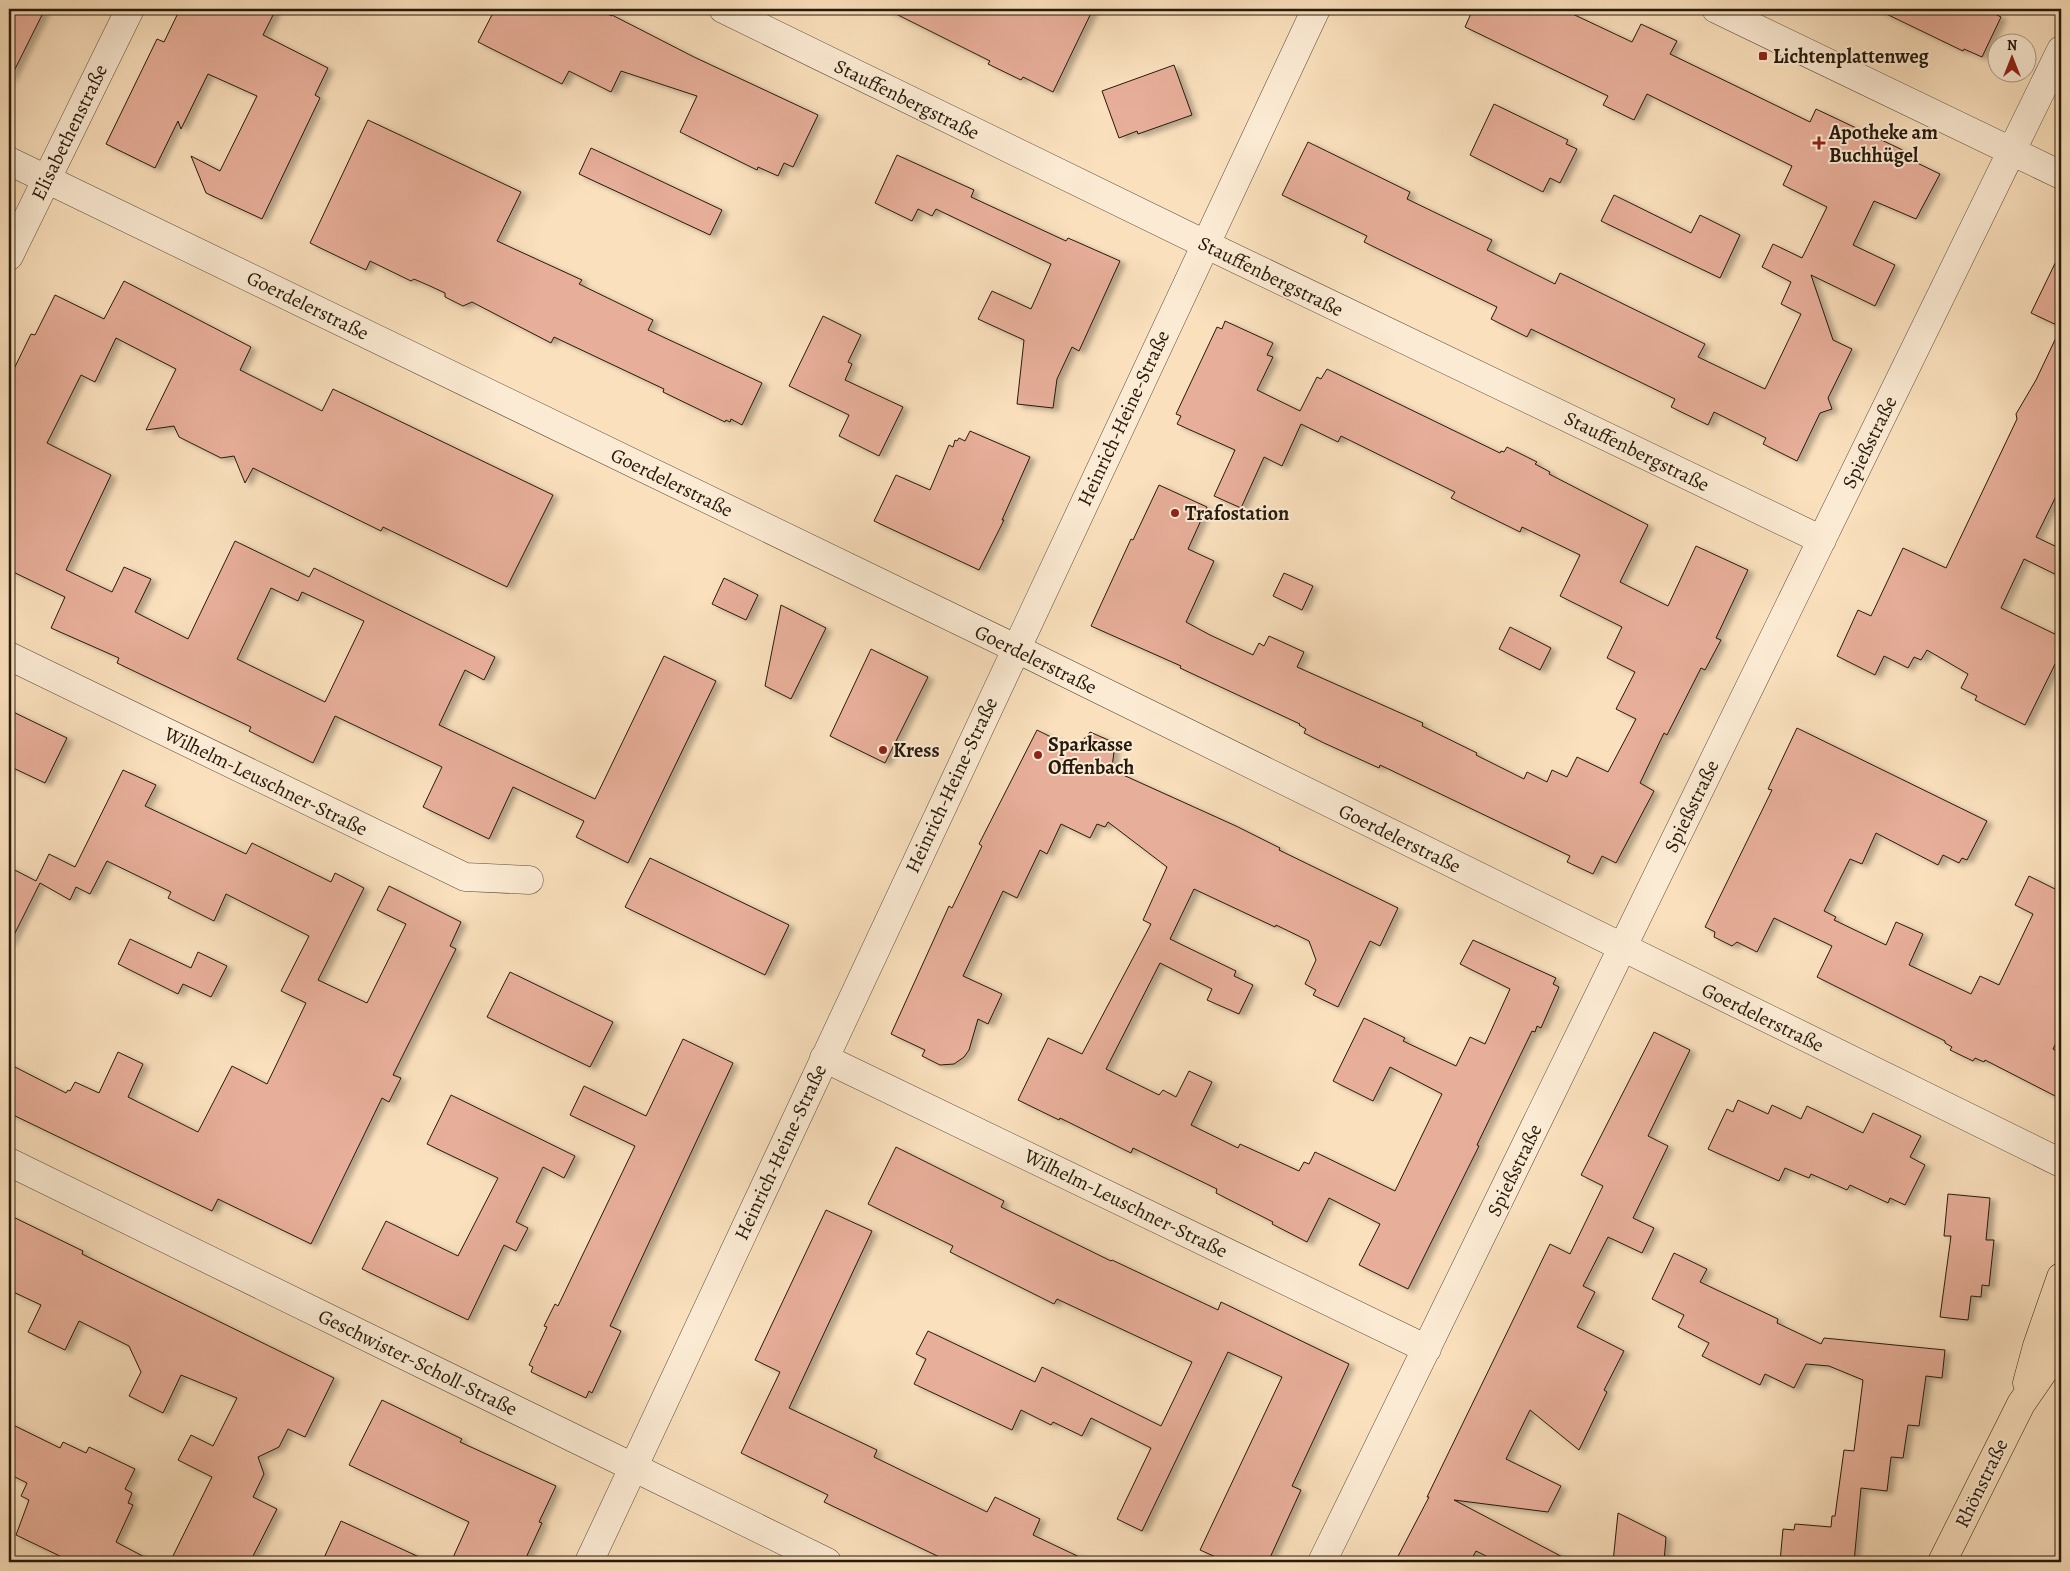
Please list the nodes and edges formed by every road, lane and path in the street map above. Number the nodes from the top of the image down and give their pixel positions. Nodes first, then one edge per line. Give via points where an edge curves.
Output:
1 (130, 9) edge
2 (723, 9) edge
3 (1316, 9) edge
4 (1716, 9) edge
5 (2061, 50) edge
6 (2011, 151) junction
7 (9, 160) edge
8 (2061, 175) edge
9 (46, 179) junction
10 (1205, 244) junction
11 (9, 256) edge
12 (1822, 540) junction
13 (1015, 648) junction
14 (9, 656) edge
15 (529, 880) dead end
16 (1622, 948) junction
17 (824, 1058) junction
18 (9, 1162) edge
19 (2061, 1163) edge
20 (2061, 1277) edge
21 (2061, 1346) edge
22 (1427, 1349) junction
23 (2021, 1404) junction
24 (633, 1468) junction
25 (589, 1562) edge
26 (827, 1562) edge
27 (1322, 1562) edge
28 (1942, 1562) edge

1 - 9 street, Elisabethenstraße
2 - 10 street, Stauffenbergstraße
3 - 10 street, Heinrich-Heine-Straße
4 - 6 street
5 - 6 street, Spießstraße
6 - 8 street
6 - 12 street, Spießstraße
7 - 9 street, Goerdelerstraße
9 - 11 street, Elisabethenstraße
9 - 13 street, Goerdelerstraße
10 - 12 street, Stauffenbergstraße
10 - 13 street, Heinrich-Heine-Straße
12 - 16 street, Spießstraße
13 - 16 street, Goerdelerstraße
13 - 17 street, Heinrich-Heine-Straße
14 - 15 street, Wilhelm-Leuschner-Straße via 465,877
16 - 19 street, Goerdelerstraße
16 - 22 street, Spießstraße
17 - 22 street, Wilhelm-Leuschner-Straße
17 - 24 street, Heinrich-Heine-Straße
18 - 24 street, Geschwister-Scholl-Straße
20 - 23 main road, Rhönstraße
21 - 23 main road, Rhönstraße
22 - 27 street, Spießstraße
23 - 28 main road, Rhönstraße
24 - 25 street, Heinrich-Heine-Straße
24 - 26 street, Geschwister-Scholl-Straße

